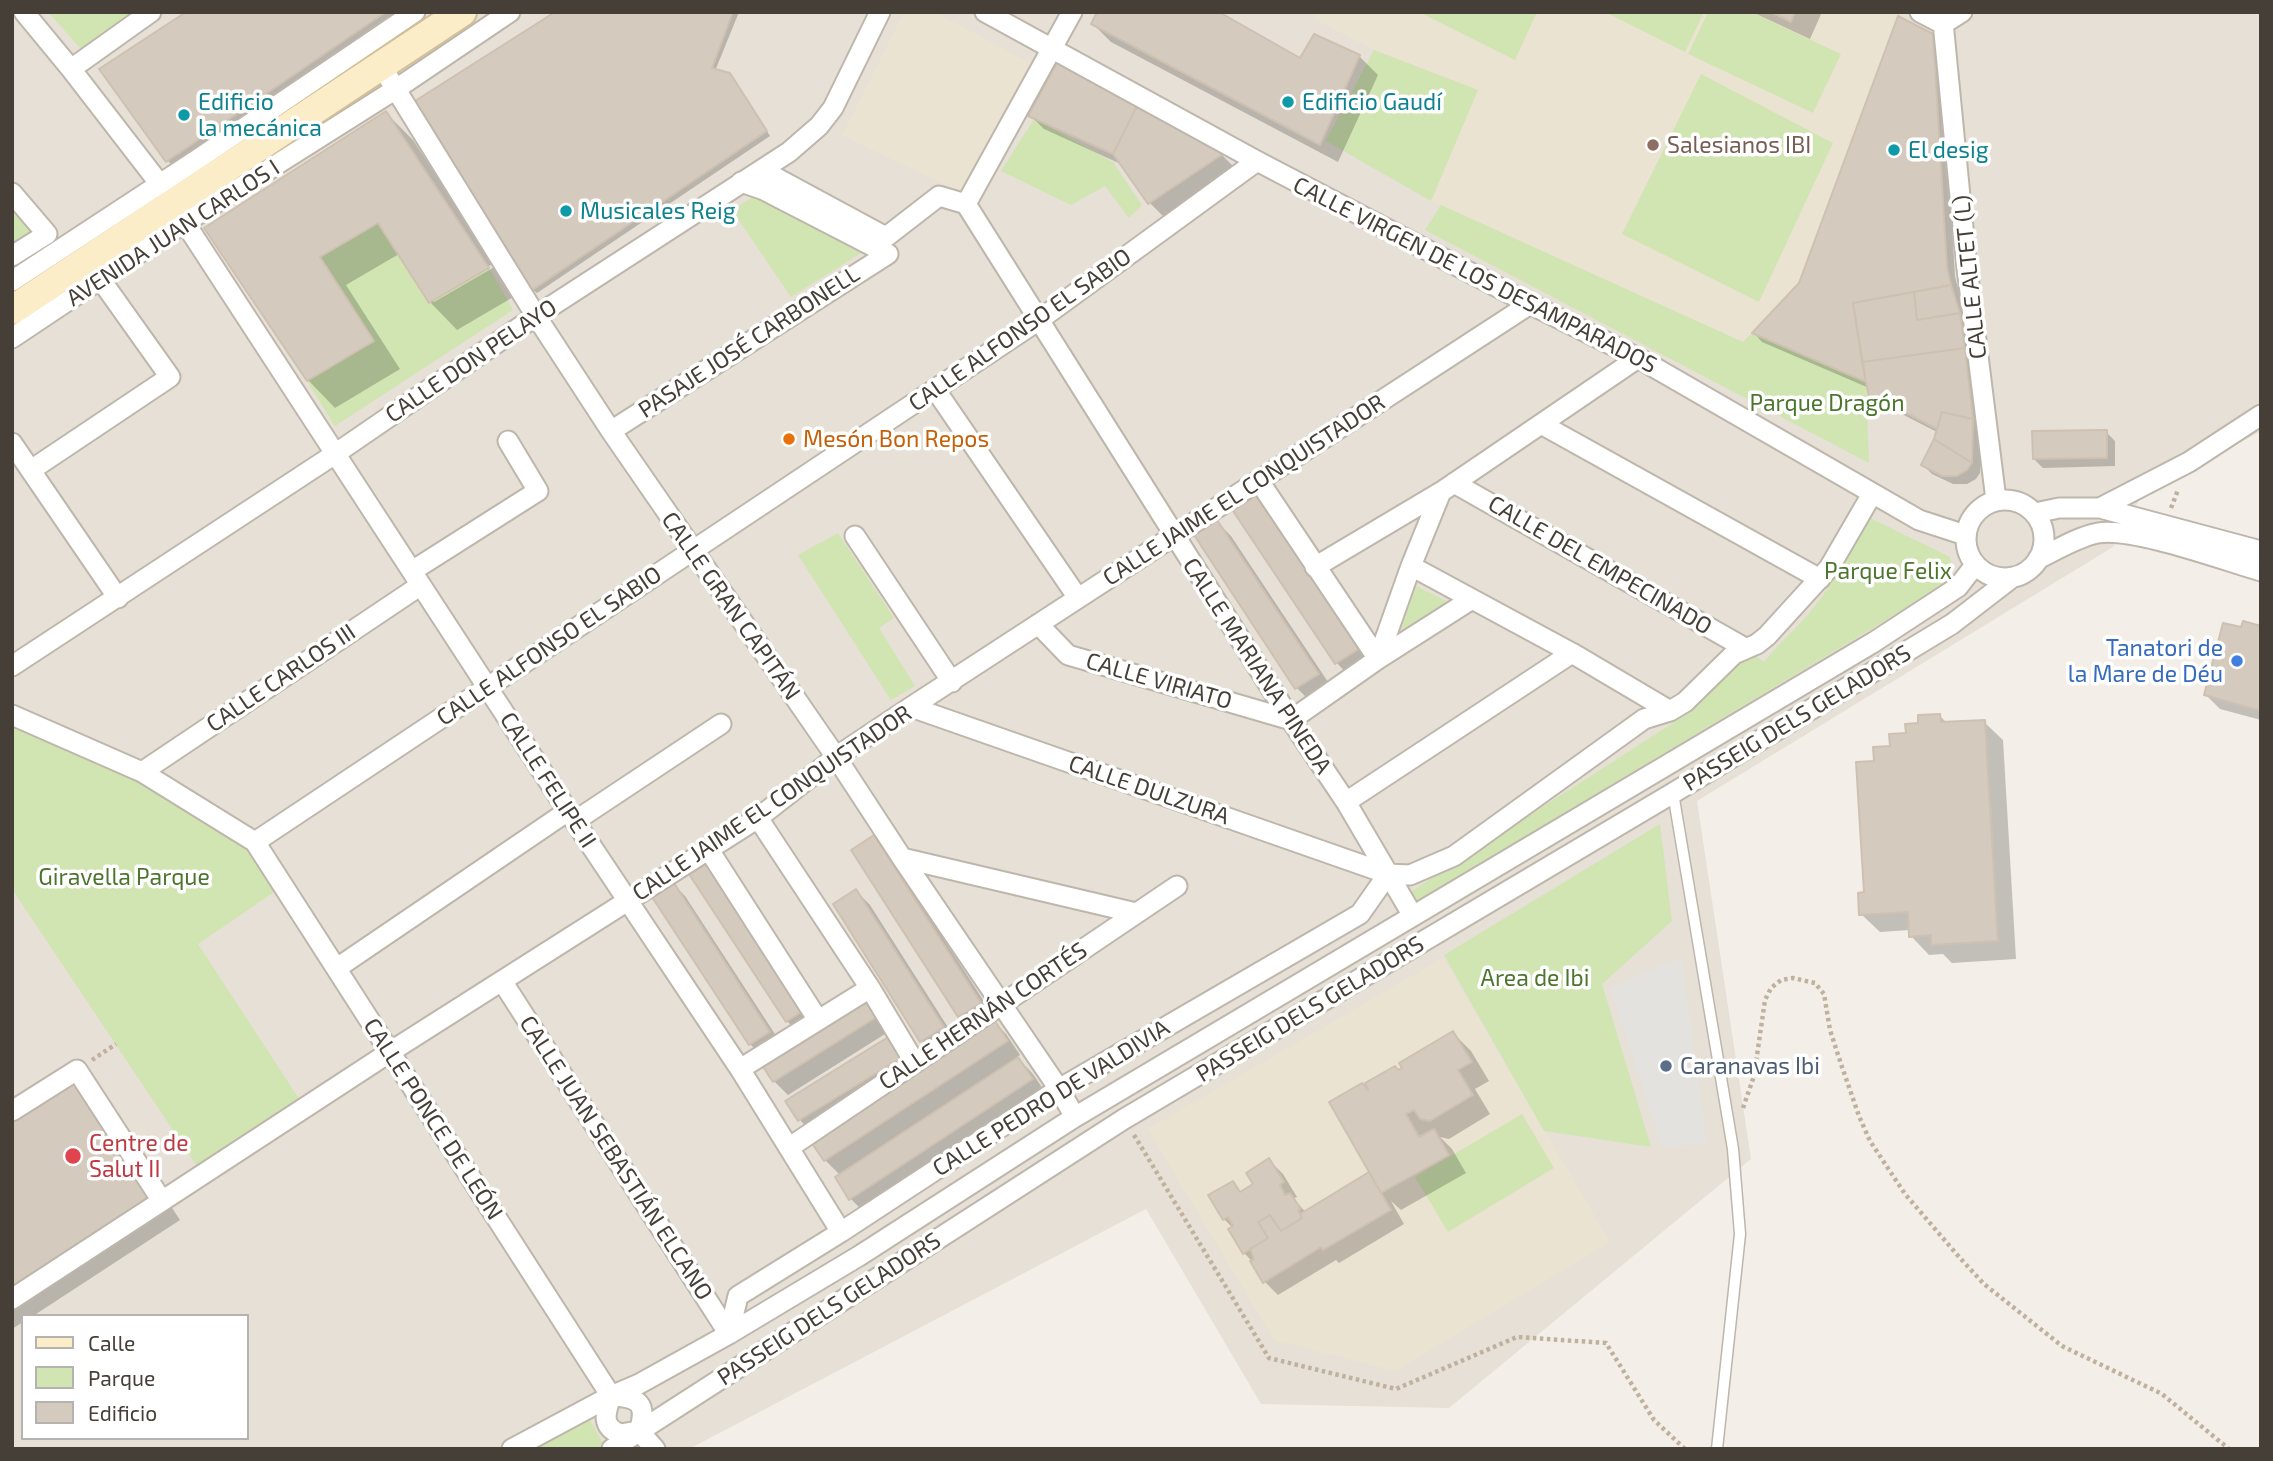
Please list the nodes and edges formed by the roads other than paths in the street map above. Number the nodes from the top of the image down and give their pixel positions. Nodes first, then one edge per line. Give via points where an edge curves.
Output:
1 (24, 12) edge
2 (151, 12) edge
3 (415, 12) edge
4 (462, 12) edge
5 (510, 12) edge
6 (880, 12) edge
7 (985, 12) edge
8 (1072, 12) edge
9 (1920, 12) edge
10 (1962, 12) edge
11 (1942, 18) edge
12 (1051, 48) junction
13 (72, 69) junction
14 (389, 78) junction
15 (1257, 162) junction
16 (762, 170) junction
17 (741, 182) junction
18 (12, 193) edge
19 (172, 203) junction
20 (966, 204) junction
21 (12, 256) edge
22 (101, 280) junction
23 (12, 281) edge
24 (1530, 304) junction
25 (12, 310) edge
26 (536, 316) junction
27 (1039, 320) junction
28 (12, 338) edge
29 (1638, 358) junction
30 (935, 389) junction
31 (2261, 415) edge
32 (1541, 424) junction
33 (611, 431) junction
34 (508, 441) dead end
35 (12, 443) edge
36 (335, 454) junction
37 (31, 470) junction
38 (1259, 481) junction
39 (1448, 487) junction
40 (1872, 495) junction
41 (1996, 500) junction
42 (2100, 508) junction
43 (2035, 513) junction
44 (855, 536) dead end
45 (1174, 536) junction
46 (1965, 536) junction
47 (692, 551) junction
48 (2261, 551) edge
49 (2038, 559) junction
50 (1975, 565) junction
51 (1411, 566) junction
52 (1315, 568) junction
53 (2261, 571) edge
54 (416, 578) junction
55 (2013, 578) junction
56 (1821, 579) junction
57 (118, 598) junction
58 (1078, 598) junction
59 (1472, 599) junction
60 (1038, 624) junction
61 (1745, 648) junction
62 (1572, 653) junction
63 (1378, 659) junction
64 (12, 666) edge
65 (952, 682) junction
66 (488, 688) junction
67 (911, 707) junction
68 (1670, 711) junction
69 (12, 715) edge
70 (1291, 720) junction
71 (721, 724) dead end
72 (836, 757) junction
73 (142, 772) junction
74 (1673, 793) junction
75 (1346, 802) junction
76 (571, 816) junction
77 (758, 818) junction
78 (255, 842) junction
79 (709, 850) junction
80 (902, 859) junction
81 (1388, 874) junction
82 (1177, 886) dead end
83 (628, 901) junction
84 (1136, 913) junction
85 (1413, 916) junction
86 (337, 968) junction
87 (502, 981) junction
88 (870, 988) junction
89 (1001, 1004) junction
90 (818, 1020) junction
91 (390, 1052) junction
92 (915, 1063) junction
93 (740, 1069) junction
94 (1059, 1089) junction
95 (12, 1111) edge
96 (1075, 1117) junction
97 (790, 1147) junction
98 (162, 1201) junction
99 (841, 1232) junction
100 (12, 1299) edge
101 (729, 1334) junction
102 (611, 1396) junction
103 (639, 1431) junction
104 (512, 1449) edge
105 (612, 1449) edge
106 (655, 1449) edge
107 (1717, 1449) edge

1 - 13 street, CALLE FELIPE II
2 - 13 street
3 - 19 street, AVENIDA JUAN CARLOS I via 198,159
4 - 14 main road, AVENIDA JUAN CARLOS I
5 - 14 street, AVENIDA JUAN CARLOS I
6 - 16 street, CALLE DON PELAYO via 819,127
7 - 12 street, CALLE VIRGEN DE LOS DESAMPARADOS
8 - 12 street
9 - 11 street
10 - 11 street
11 - 41 street, CALLE ALTET (L)
12 - 15 street, CALLE VIRGEN DE LOS DESAMPARADOS
12 - 20 street
13 - 19 street, CALLE FELIPE II
14 - 19 main road, AVENIDA JUAN CARLOS I
14 - 26 street, CALLE GRAN CAPITÁN
15 - 24 street, CALLE VIRGEN DE LOS DESAMPARADOS
15 - 27 street, CALLE ALFONSO EL SABIO
16 - 17 street, CALLE DON PELAYO
16 - 20 street via 886,237 939,196
17 - 26 street, CALLE DON PELAYO
17 - 33 street, PASAJE JOSÉ CARBONELL via 888,254
18 - 21 street via 47,234
19 - 22 street, AVENIDA JUAN CARLOS I
19 - 23 street, AVENIDA JUAN CARLOS I
19 - 25 main road, AVENIDA JUAN CARLOS I
19 - 36 street, CALLE FELIPE II
20 - 27 street, CALLE MARIANA PINEDA
22 - 28 street, AVENIDA JUAN CARLOS I
22 - 37 street via 170,377
24 - 29 street, CALLE VIRGEN DE LOS DESAMPARADOS
24 - 38 street, CALLE JAIME EL CONQUISTADOR
26 - 33 street, CALLE GRAN CAPITÁN
26 - 36 street, CALLE DON PELAYO
27 - 30 street, CALLE ALFONSO EL SABIO
27 - 45 street, CALLE MARIANA PINEDA
29 - 32 street
29 - 40 street, CALLE VIRGEN DE LOS DESAMPARADOS
30 - 47 street, CALLE ALFONSO EL SABIO
30 - 58 street
31 - 42 street via 2189,462
32 - 39 street
32 - 56 street
33 - 47 street, CALLE GRAN CAPITÁN
34 - 54 street, CALLE CARLOS III via 538,491
35 - 37 street
36 - 54 street, CALLE FELIPE II
36 - 57 street, CALLE DON PELAYO
37 - 57 street
38 - 45 street, CALLE JAIME EL CONQUISTADOR
38 - 52 street
39 - 51 street
39 - 52 street
39 - 61 street, CALLE DEL EMPECINADO
40 - 46 street, CALLE VIRGEN DE LOS DESAMPARADOS via 1919,520
40 - 56 street
41 - 43 street via 2018,501
41 - 46 street via 1972,517
42 - 43 street
42 - 48 street
43 - 49 street via 2044,532
44 - 65 street
45 - 58 street, CALLE JAIME EL CONQUISTADOR
45 - 70 street, CALLE MARIANA PINEDA
46 - 50 street
47 - 66 street, CALLE ALFONSO EL SABIO
47 - 72 street, CALLE GRAN CAPITÁN
49 - 53 street via 2084,537 2109,533
49 - 55 street via 2027,572
50 - 55 street via 1986,574
50 - 85 street via 1958,587 1874,642
51 - 59 street
51 - 63 street
52 - 63 street
54 - 66 street, CALLE FELIPE II
54 - 73 street, CALLE CARLOS III
55 - 74 street, PASSEIG DELS GELADORS via 1952,624
56 - 61 street via 1777,628 1757,645
57 - 64 street, CALLE DON PELAYO
58 - 60 street, CALLE JAIME EL CONQUISTADOR
59 - 62 street
59 - 63 street
60 - 65 street, CALLE JAIME EL CONQUISTADOR
60 - 70 street, CALLE VIRIATO via 1068,655
61 - 68 street
62 - 68 street
62 - 75 street
63 - 70 street
65 - 67 street, CALLE JAIME EL CONQUISTADOR
66 - 76 street, CALLE FELIPE II
66 - 78 street, CALLE ALFONSO EL SABIO
67 - 72 street, CALLE JAIME EL CONQUISTADOR
67 - 81 street, CALLE DULZURA
68 - 81 street via 1644,719 1454,856 1410,875
69 - 73 street
70 - 75 street, CALLE MARIANA PINEDA
71 - 76 street
72 - 77 street, CALLE JAIME EL CONQUISTADOR
72 - 80 street, CALLE GRAN CAPITÁN
73 - 78 street
74 - 103 street, PASSEIG DELS GELADORS via 1124,1119
74 - 107 lane via 1729,1123 1740,1234
75 - 81 street, CALLE MARIANA PINEDA
76 - 83 street, CALLE FELIPE II
76 - 86 street
77 - 79 street, CALLE JAIME EL CONQUISTADOR
77 - 88 street
78 - 86 street, CALLE PONCE DE LEÓN
79 - 83 street, CALLE JAIME EL CONQUISTADOR
79 - 90 street
80 - 84 street
80 - 89 street, CALLE GRAN CAPITÁN
81 - 85 street, CALLE MARIANA PINEDA
81 - 94 street, CALLE PEDRO DE VALDIVIA via 1360,914
82 - 84 street, CALLE HERNÁN CORTÉS
83 - 87 street, CALLE JAIME EL CONQUISTADOR
83 - 93 street, CALLE FELIPE II
84 - 89 street, CALLE HERNÁN CORTÉS
85 - 96 street
86 - 91 street, CALLE PONCE DE LEÓN
87 - 91 street, CALLE JAIME EL CONQUISTADOR
87 - 101 street, CALLE JUAN SEBASTIÁN ELCANO
88 - 90 street
88 - 92 street
89 - 92 street, CALLE HERNÁN CORTÉS
89 - 94 street, CALLE GRAN CAPITÁN
90 - 93 street
91 - 98 street, CALLE JAIME EL CONQUISTADOR
91 - 102 street, CALLE PONCE DE LEÓN
92 - 97 street, CALLE HERNÁN CORTÉS
93 - 97 street, CALLE FELIPE II
94 - 96 street, CALLE GRAN CAPITÁN
94 - 99 street, CALLE PEDRO DE VALDIVIA
95 - 98 street via 77,1070
96 - 101 street
97 - 99 street, CALLE FELIPE II
98 - 100 street, CALLE JAIME EL CONQUISTADOR
99 - 101 street, CALLE PEDRO DE VALDIVIA via 738,1296
101 - 102 street
102 - 103 street via 631,1397 640,1405
102 - 103 street via 605,1415 609,1427 621,1434
102 - 104 street
103 - 105 street, PASSEIG DELS GELADORS
103 - 106 street

